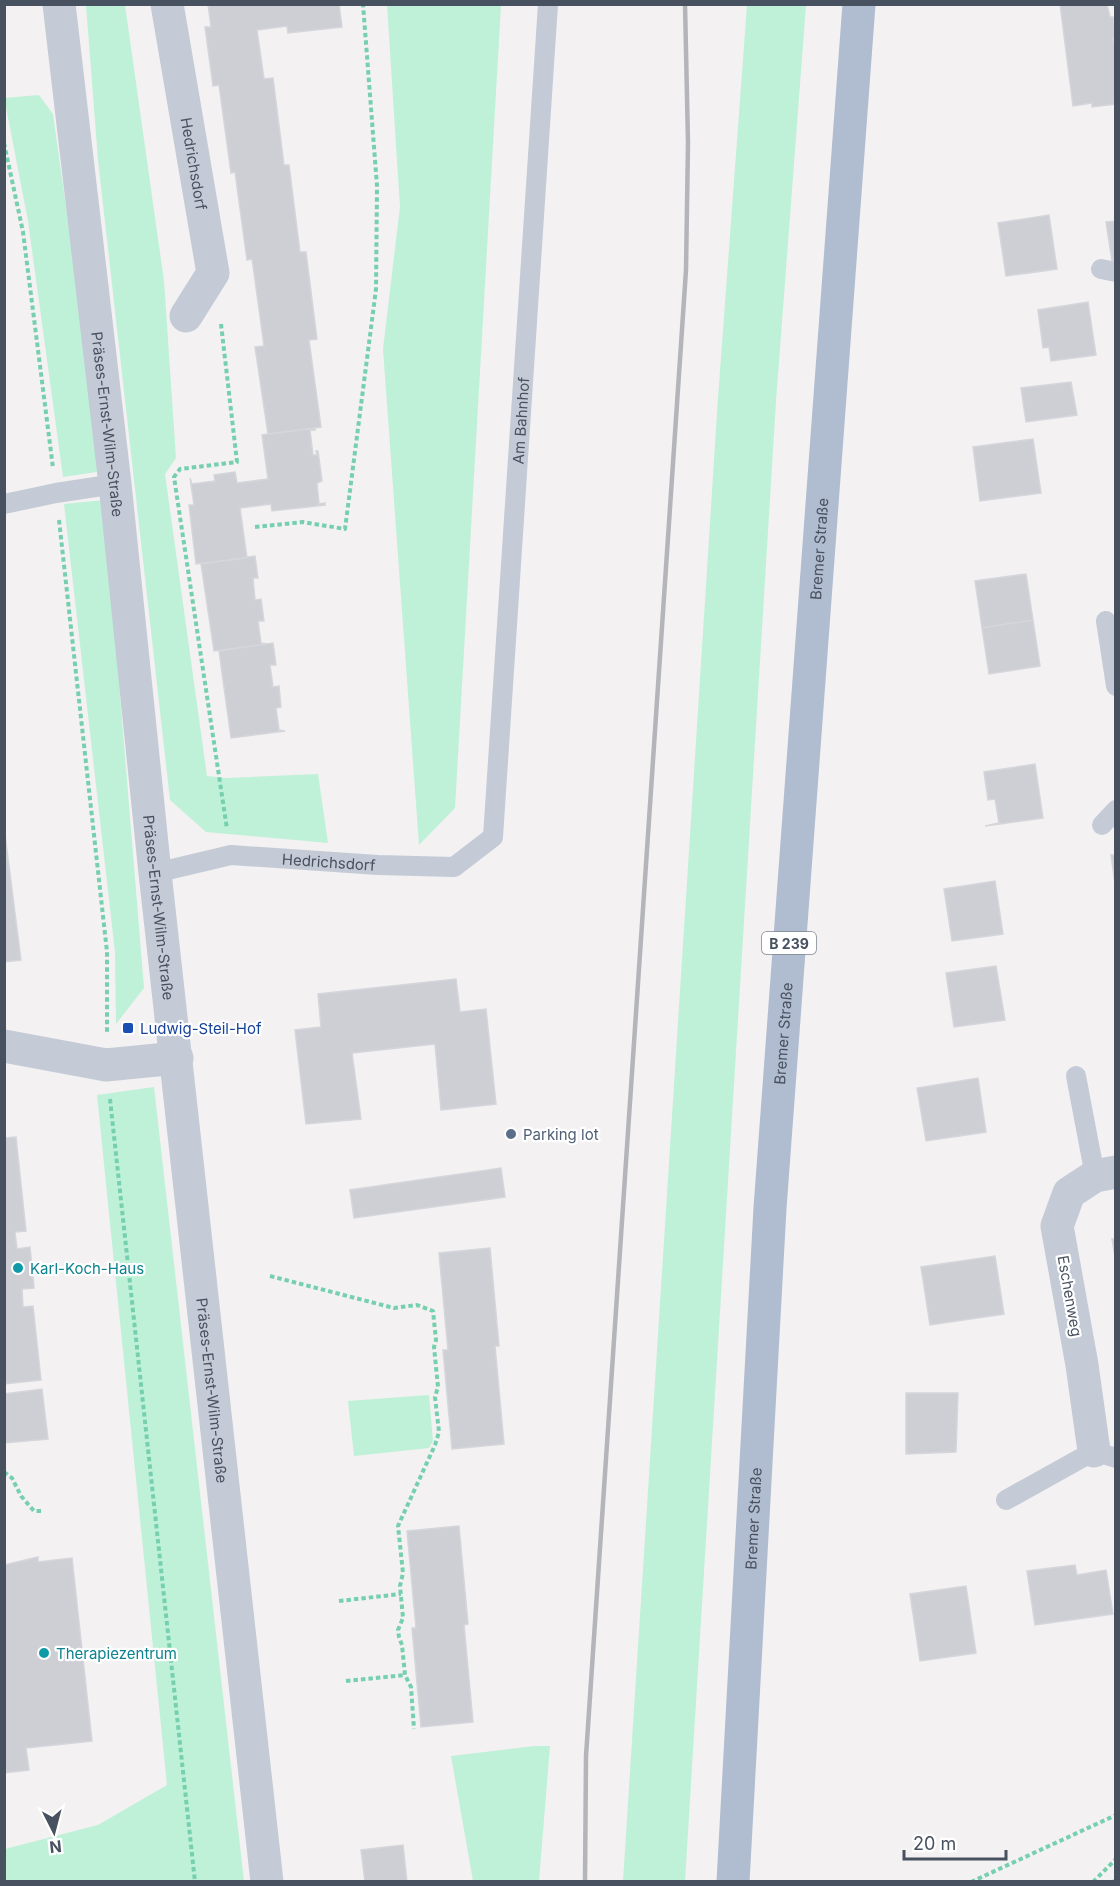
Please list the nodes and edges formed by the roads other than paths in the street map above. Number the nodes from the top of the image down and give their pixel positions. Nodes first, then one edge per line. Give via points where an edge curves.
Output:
1 (59, 4) edge
2 (167, 4) edge
3 (548, 4) edge
4 (859, 4) edge
5 (186, 316) dead end
6 (115, 484) junction
7 (4, 504) edge
8 (1106, 621) dead end
9 (1116, 686) edge
10 (1116, 810) edge
11 (1102, 825) dead end
12 (493, 837) joint
13 (155, 873) junction
14 (4, 1046) edge
15 (177, 1058) junction
16 (1076, 1076) dead end
17 (1105, 1174) edge
18 (1105, 1455) edge
19 (1006, 1500) dead end
20 (267, 1881) edge
21 (733, 1881) edge

1 - 6 street, Präses-Ernst-Wilm-Straße
2 - 5 street, Hedrichsdorf via 213,273
3 - 12 lane, Am Bahnhof
4 - 21 main road, Bremer Straße / B 239 via 770,1208
6 - 7 lane
6 - 13 street, Präses-Ernst-Wilm-Straße
8 - 9 lane
10 - 11 lane
12 - 13 lane, Hedrichsdorf via 453,867 231,855
13 - 15 street, Präses-Ernst-Wilm-Straße
14 - 15 street via 106,1065
15 - 20 street, Präses-Ernst-Wilm-Straße
16 - 17 lane
17 - 18 street, Eschenweg via 1069,1194 1057,1226 1082,1365
18 - 19 lane

